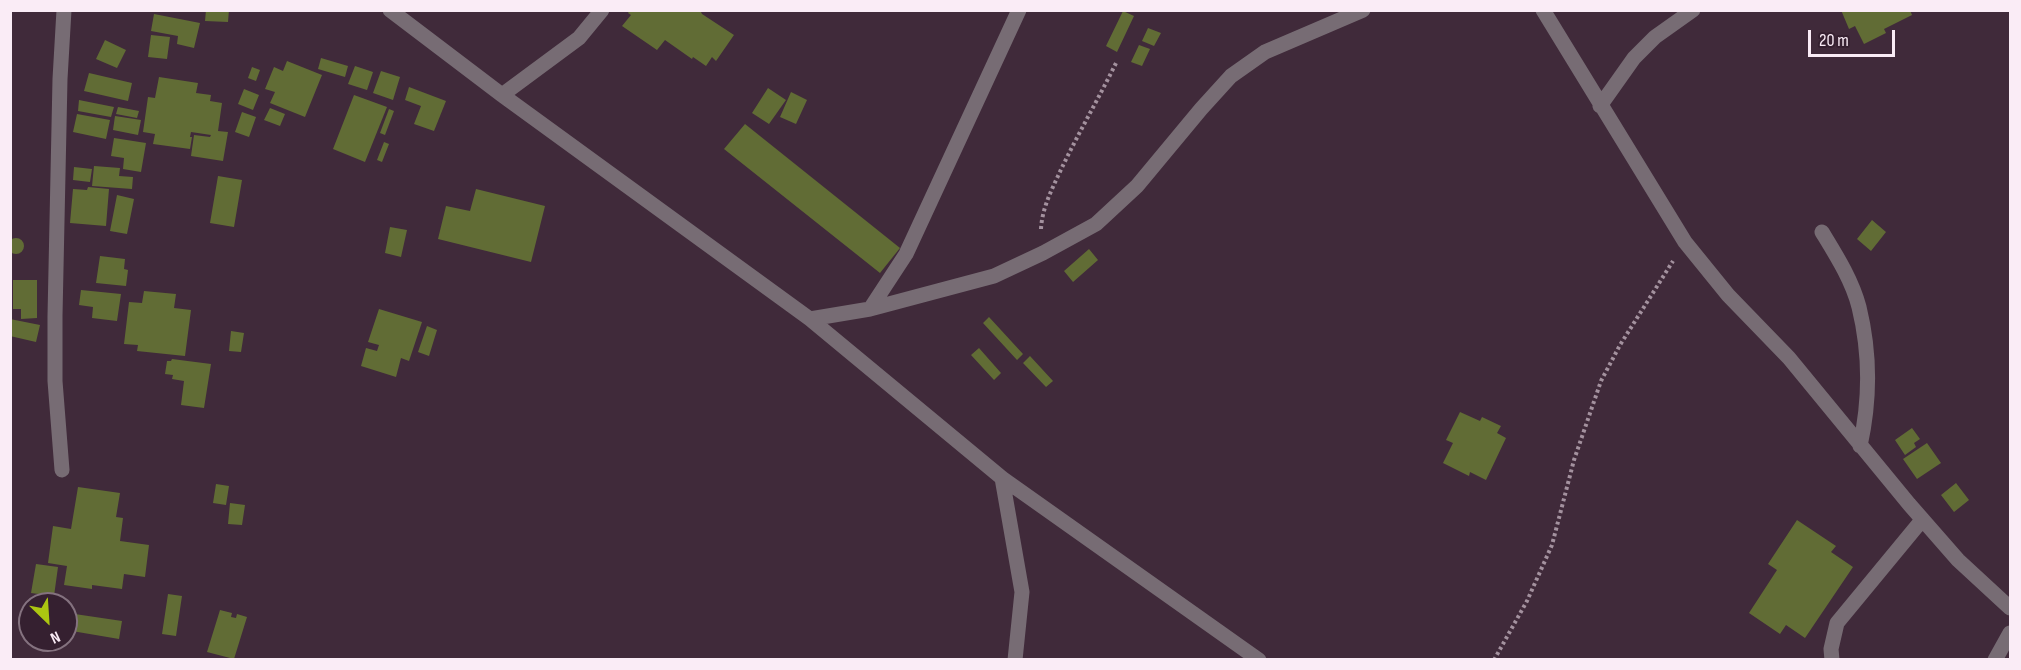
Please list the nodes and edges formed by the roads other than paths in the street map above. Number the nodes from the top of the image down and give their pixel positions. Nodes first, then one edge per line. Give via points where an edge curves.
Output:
1 (64, 10) edge
2 (390, 10) edge
3 (602, 10) edge
4 (1019, 10) edge
5 (1363, 10) edge
6 (1543, 10) edge
7 (1693, 10) edge
8 (502, 95) junction
9 (1600, 106) junction
10 (1822, 232) dead end
11 (870, 309) junction
12 (810, 319) junction
13 (1860, 446) junction
14 (62, 470) dead end
15 (1002, 478) junction
16 (1922, 520) junction
17 (2010, 608) edge
18 (2010, 633) edge
19 (1015, 660) edge
20 (1258, 660) edge
21 (1832, 660) edge
22 (1995, 660) edge

1 - 14 street via 55,316
2 - 8 street
3 - 8 street via 579,38
4 - 11 street via 906,254
5 - 11 street via 1265,52 1230,76 1137,186 1096,224 994,276
6 - 9 street
7 - 9 street via 1655,36
8 - 12 street
9 - 13 street via 1684,242 1789,358
10 - 13 street via 1859,307 1868,390
11 - 12 street
12 - 15 street
13 - 16 street
15 - 19 street via 1022,592
15 - 20 street
16 - 17 street
16 - 21 street via 1837,623
18 - 22 street

